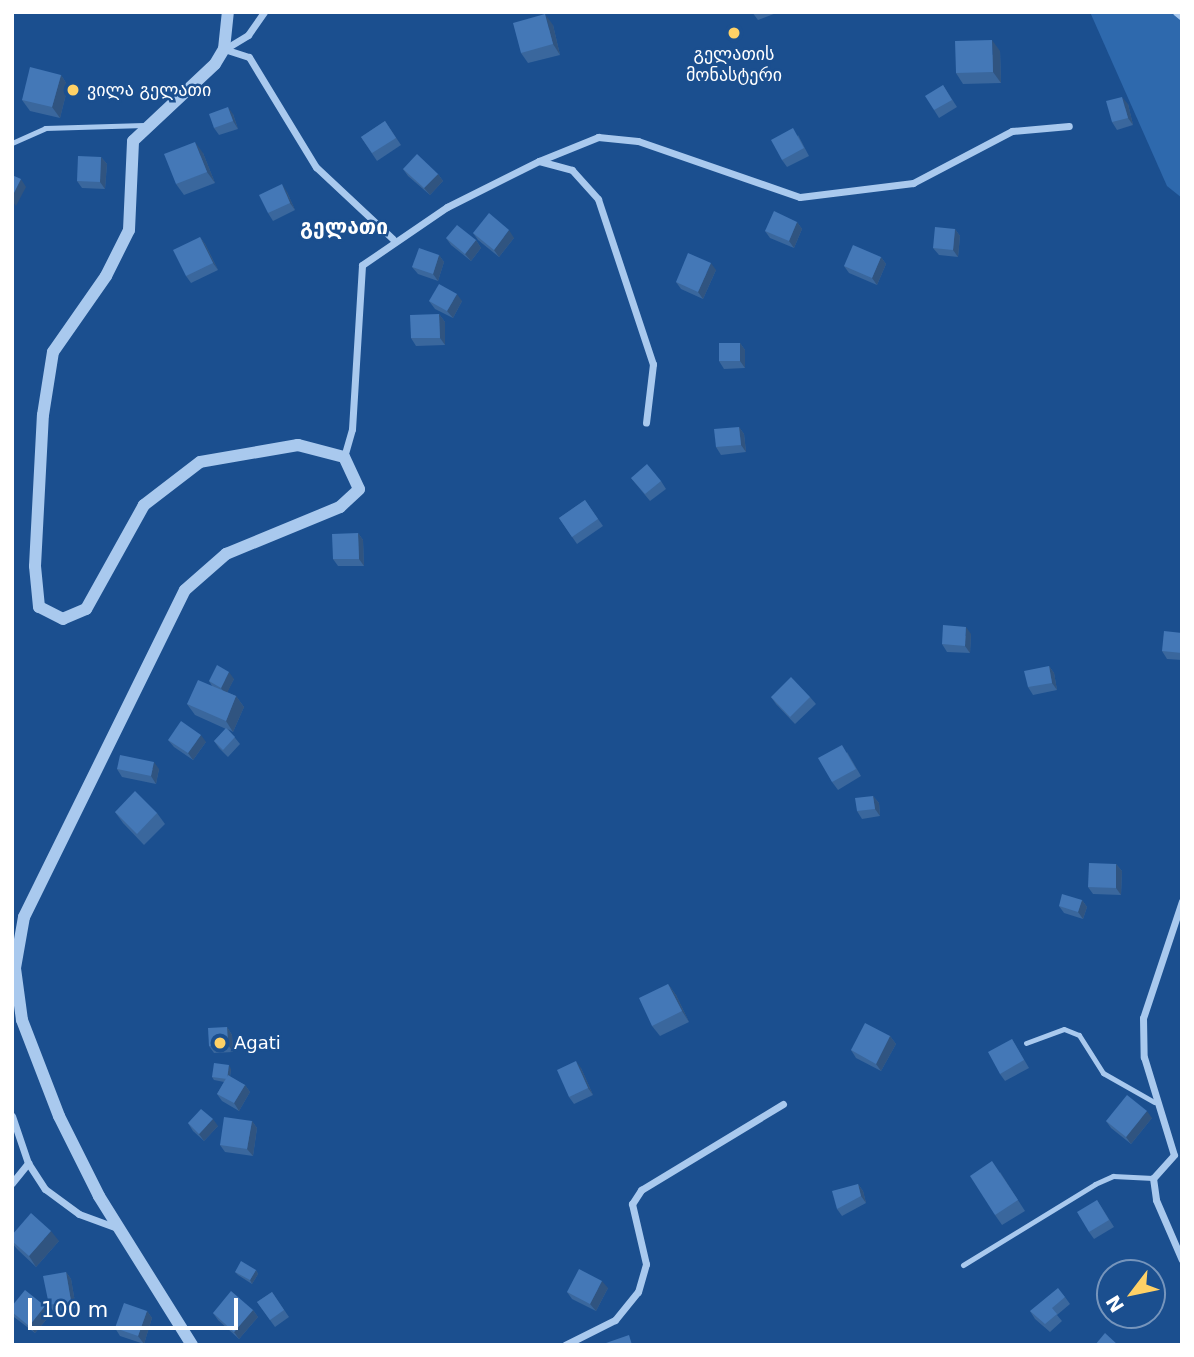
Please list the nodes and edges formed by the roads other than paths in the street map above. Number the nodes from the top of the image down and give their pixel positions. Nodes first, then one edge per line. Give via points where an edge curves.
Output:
1 (228, 12) edge
2 (264, 12) edge
3 (1176, 12) edge
4 (1182, 17) edge
5 (225, 49) junction
6 (144, 125) junction
7 (1069, 126) dead end
8 (12, 143) edge
9 (539, 161) junction
10 (393, 239) junction
11 (646, 423) dead end
12 (344, 457) junction
13 (1182, 901) edge
14 (1026, 1043) dead end
15 (1154, 1101) junction
16 (783, 1104) dead end
17 (12, 1116) edge
18 (28, 1163) junction
19 (1153, 1178) junction
20 (12, 1183) edge
21 (118, 1228) junction
22 (1182, 1259) edge
23 (963, 1265) dead end
24 (192, 1345) edge
25 (565, 1345) edge

1 - 5 street
2 - 5 street via 248,36
3 - 4 street
5 - 6 street
5 - 10 street via 249,57 316,167 347,203
6 - 8 lane via 57,127
6 - 12 street via 134,141 128,230 106,276 53,352 35,566 39,607 63,619 86,609 144,505 200,462 273,445
7 - 9 street via 1012,131 913,183 800,197 638,142 598,137
9 - 10 street
9 - 11 street via 572,170 597,199 653,364
10 - 12 street via 357,277 352,429
12 - 21 street via 358,478 353,499 226,554 185,590 17,939 17,995 36,1063
13 - 15 street via 1143,1018
14 - 15 lane via 1064,1030 1079,1035 1102,1073
15 - 19 street via 1174,1154
16 - 25 street via 641,1190 632,1204 646,1265 638,1292 615,1320
17 - 18 street
18 - 20 street
18 - 21 street via 45,1189 79,1214
19 - 22 street
19 - 23 lane via 1123,1175 1095,1184
21 - 24 street

